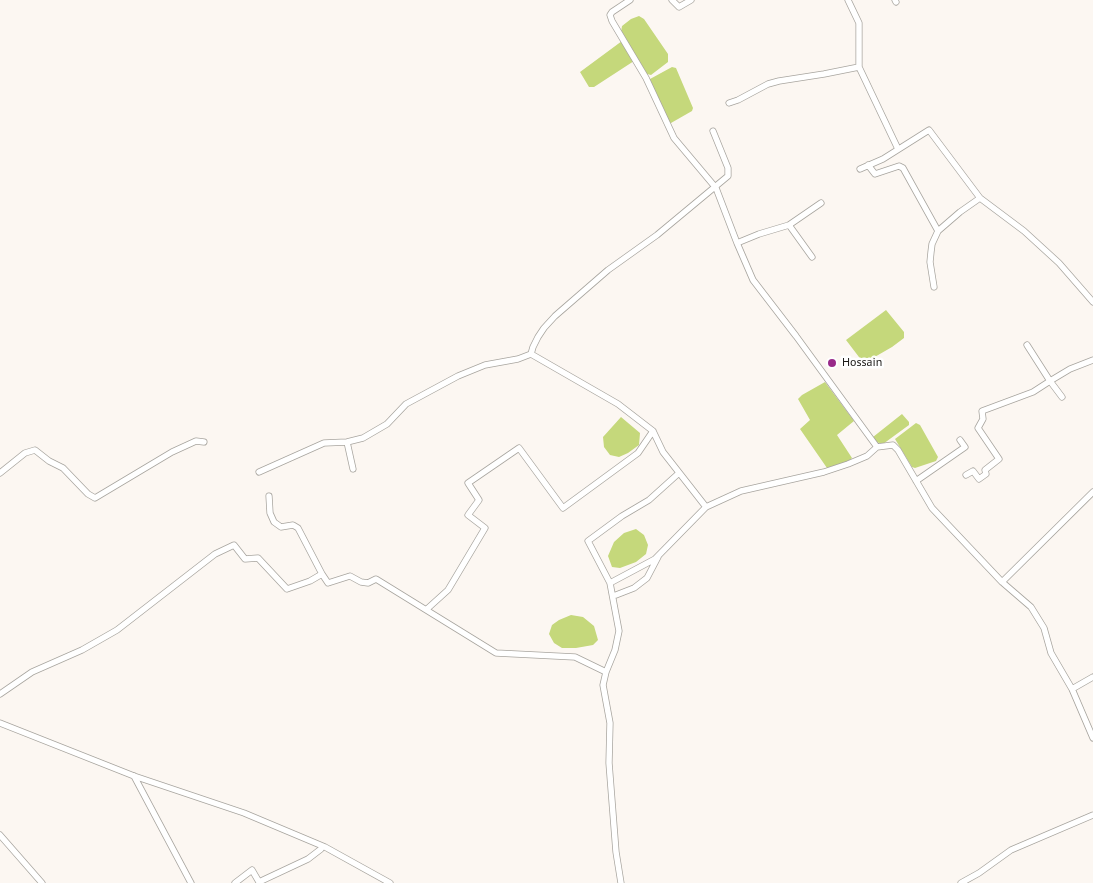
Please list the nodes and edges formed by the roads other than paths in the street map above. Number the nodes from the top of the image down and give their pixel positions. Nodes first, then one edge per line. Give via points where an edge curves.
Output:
1 (630, 0) edge
2 (672, 0) edge
3 (691, 0) edge
4 (848, 0) edge
5 (859, 67) junction
6 (729, 103) dead end
7 (713, 131) dead end
8 (898, 149) junction
9 (868, 165) junction
10 (860, 168) dead end
11 (716, 188) junction
12 (980, 198) junction
13 (821, 203) dead end
14 (789, 225) junction
15 (938, 231) junction
16 (737, 243) junction
17 (812, 257) dead end
18 (934, 286) dead end
19 (1093, 302) edge
20 (1027, 345) dead end
21 (531, 354) junction
22 (1093, 360) edge
23 (1050, 381) junction
24 (1062, 397) dead end
25 (653, 431) junction
26 (960, 440) dead end
27 (204, 442) dead end
28 (347, 442) junction
29 (877, 447) junction
30 (353, 469) dead end
31 (259, 472) dead end
32 (0, 473) edge
33 (680, 473) junction
34 (966, 475) dead end
35 (916, 481) junction
36 (1093, 492) edge
37 (269, 496) dead end
38 (706, 506) junction
39 (659, 555) junction
40 (322, 574) junction
41 (610, 582) junction
42 (1002, 582) junction
43 (616, 596) dead end
44 (427, 609) dead end
45 (606, 672) junction
46 (1093, 677) edge
47 (1072, 689) junction
48 (0, 692) edge
49 (0, 723) edge
50 (1093, 738) edge
51 (134, 776) junction
52 (1093, 815) edge
53 (0, 835) edge
54 (321, 849) dead end
55 (42, 883) edge
56 (191, 883) edge
57 (234, 883) edge
58 (390, 883) edge
59 (622, 883) edge
60 (961, 883) edge

1 - 11 street via 612,12 612,20 646,78 674,138
2 - 3 street via 679,7
4 - 5 street via 859,23
5 - 6 street via 768,84
5 - 8 street
7 - 11 street via 729,172
8 - 9 street
8 - 12 street via 929,130
9 - 10 street
9 - 15 street via 875,174 899,166 903,168
11 - 16 street
11 - 21 street via 608,270 555,316 538,337
12 - 15 street
12 - 19 street via 1060,263
13 - 14 street
14 - 16 street
14 - 17 street
15 - 18 street via 932,244 930,262
16 - 29 street via 753,280
20 - 23 street
21 - 25 street via 618,404
21 - 28 street via 485,365 458,376 406,404 387,424 363,438
22 - 23 street
23 - 24 street
23 - 34 street via 1033,392 982,411 983,419 978,428 999,459 979,479 973,471
25 - 33 street via 663,452
25 - 44 street via 638,453 563,508 519,448 468,483 479,500 468,515 485,528 448,590
26 - 35 street via 965,446
27 - 32 street via 196,441 172,452 95,498 63,468 35,450 25,453
28 - 30 street
28 - 31 street via 324,443
29 - 35 street via 893,445
29 - 38 street via 867,456 848,464 741,491
33 - 38 street
33 - 41 street via 649,500 588,541
35 - 42 street via 932,508
36 - 42 street
37 - 40 street via 274,522 281,527 298,528
38 - 39 street
39 - 41 street
39 - 43 street via 647,578
40 - 45 street via 328,583 350,576 368,583 376,579 496,653 575,657
40 - 48 street via 287,589 258,558 245,559 234,545 215,554 116,630 82,650 32,672
41 - 45 street via 619,631
42 - 47 street via 1031,607 1044,628 1051,653
45 - 59 street via 603,685 610,723 609,763 616,852
46 - 47 street
47 - 50 street
49 - 51 street
51 - 56 street
51 - 58 street via 244,813 325,847
52 - 60 street via 1011,850
53 - 55 street
54 - 57 street via 308,859 259,882 252,870

